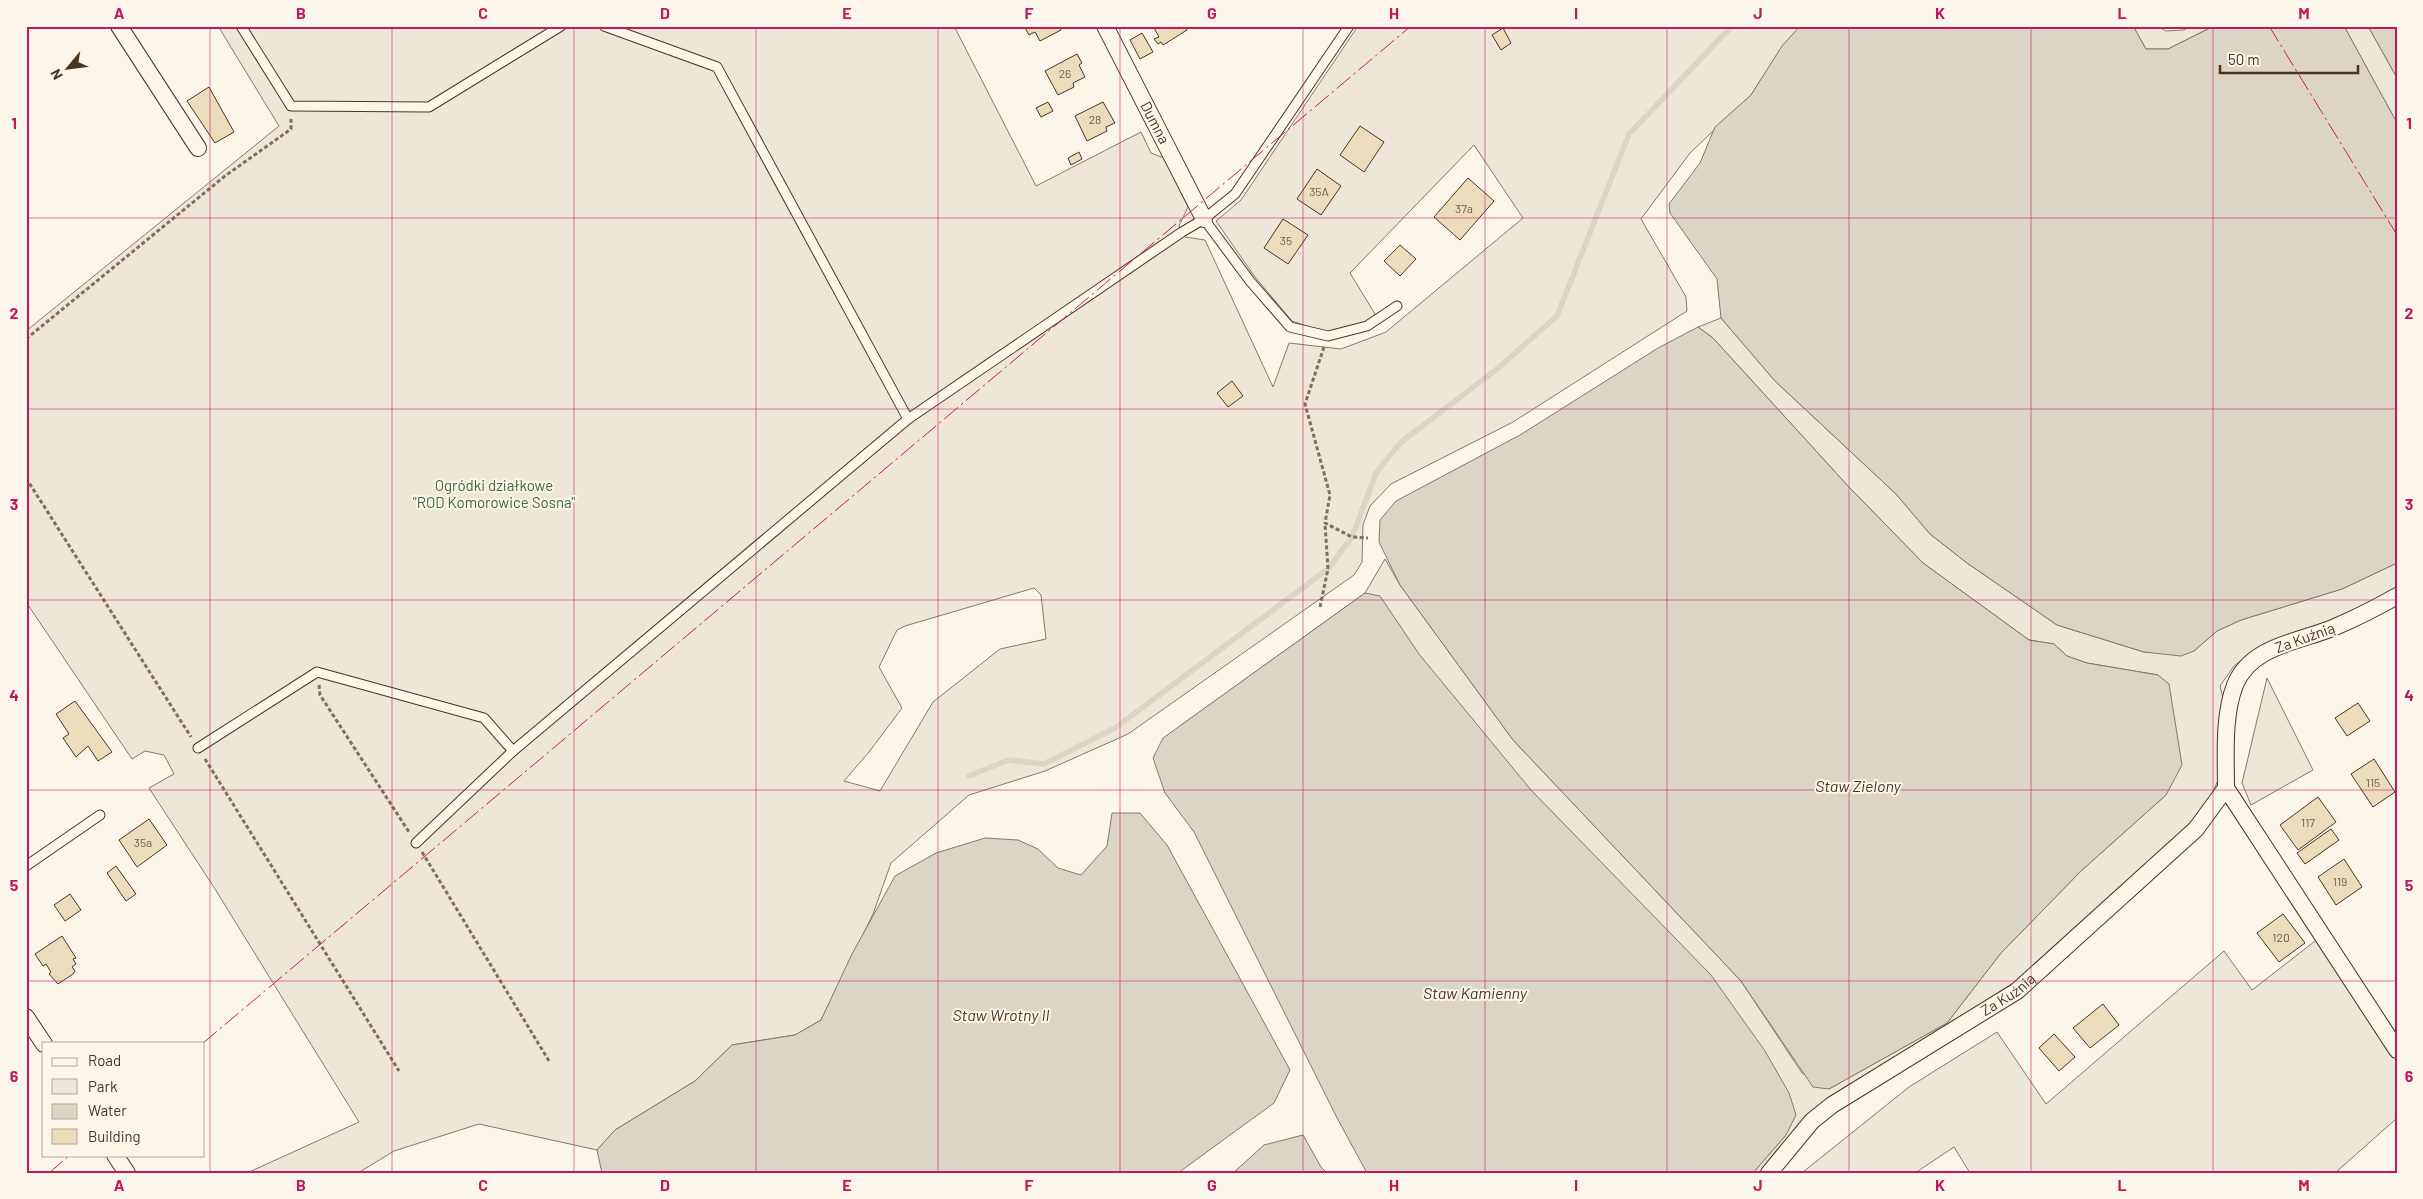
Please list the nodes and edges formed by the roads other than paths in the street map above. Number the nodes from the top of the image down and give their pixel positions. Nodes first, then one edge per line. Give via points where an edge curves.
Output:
1 (119, 26) edge
2 (241, 26) edge
3 (561, 26) edge
4 (604, 26) edge
5 (1105, 26) edge
6 (1349, 26) edge
7 (198, 148) dead end
8 (1204, 219) junction
9 (1396, 306) dead end
10 (908, 419) junction
11 (2397, 596) edge
12 (198, 748) road end
13 (513, 751) junction
14 (2226, 788) junction
15 (100, 815) dead end
16 (416, 843) road end
17 (26, 866) edge
18 (26, 1017) edge
19 (43, 1042) edge
20 (2397, 1050) edge
21 (116, 1156) edge
22 (127, 1173) edge
23 (1769, 1173) edge

1 - 7 street
2 - 3 lane via 290,106 429,107
4 - 10 lane via 717,67
5 - 8 street, Dumna
6 - 8 lane via 1234,194
8 - 9 lane via 1250,281 1290,327 1328,336 1367,326
8 - 10 lane
10 - 13 lane
11 - 14 street, Za Kuźnią via 2332,628 2271,649 2254,659 2242,672 2230,707
12 - 13 lane via 317,672 484,718
13 - 16 lane
14 - 20 street
14 - 23 street, Za Kuźnią via 2196,830 2017,991 1832,1105 1812,1121
15 - 17 lane
18 - 19 street
21 - 22 street

